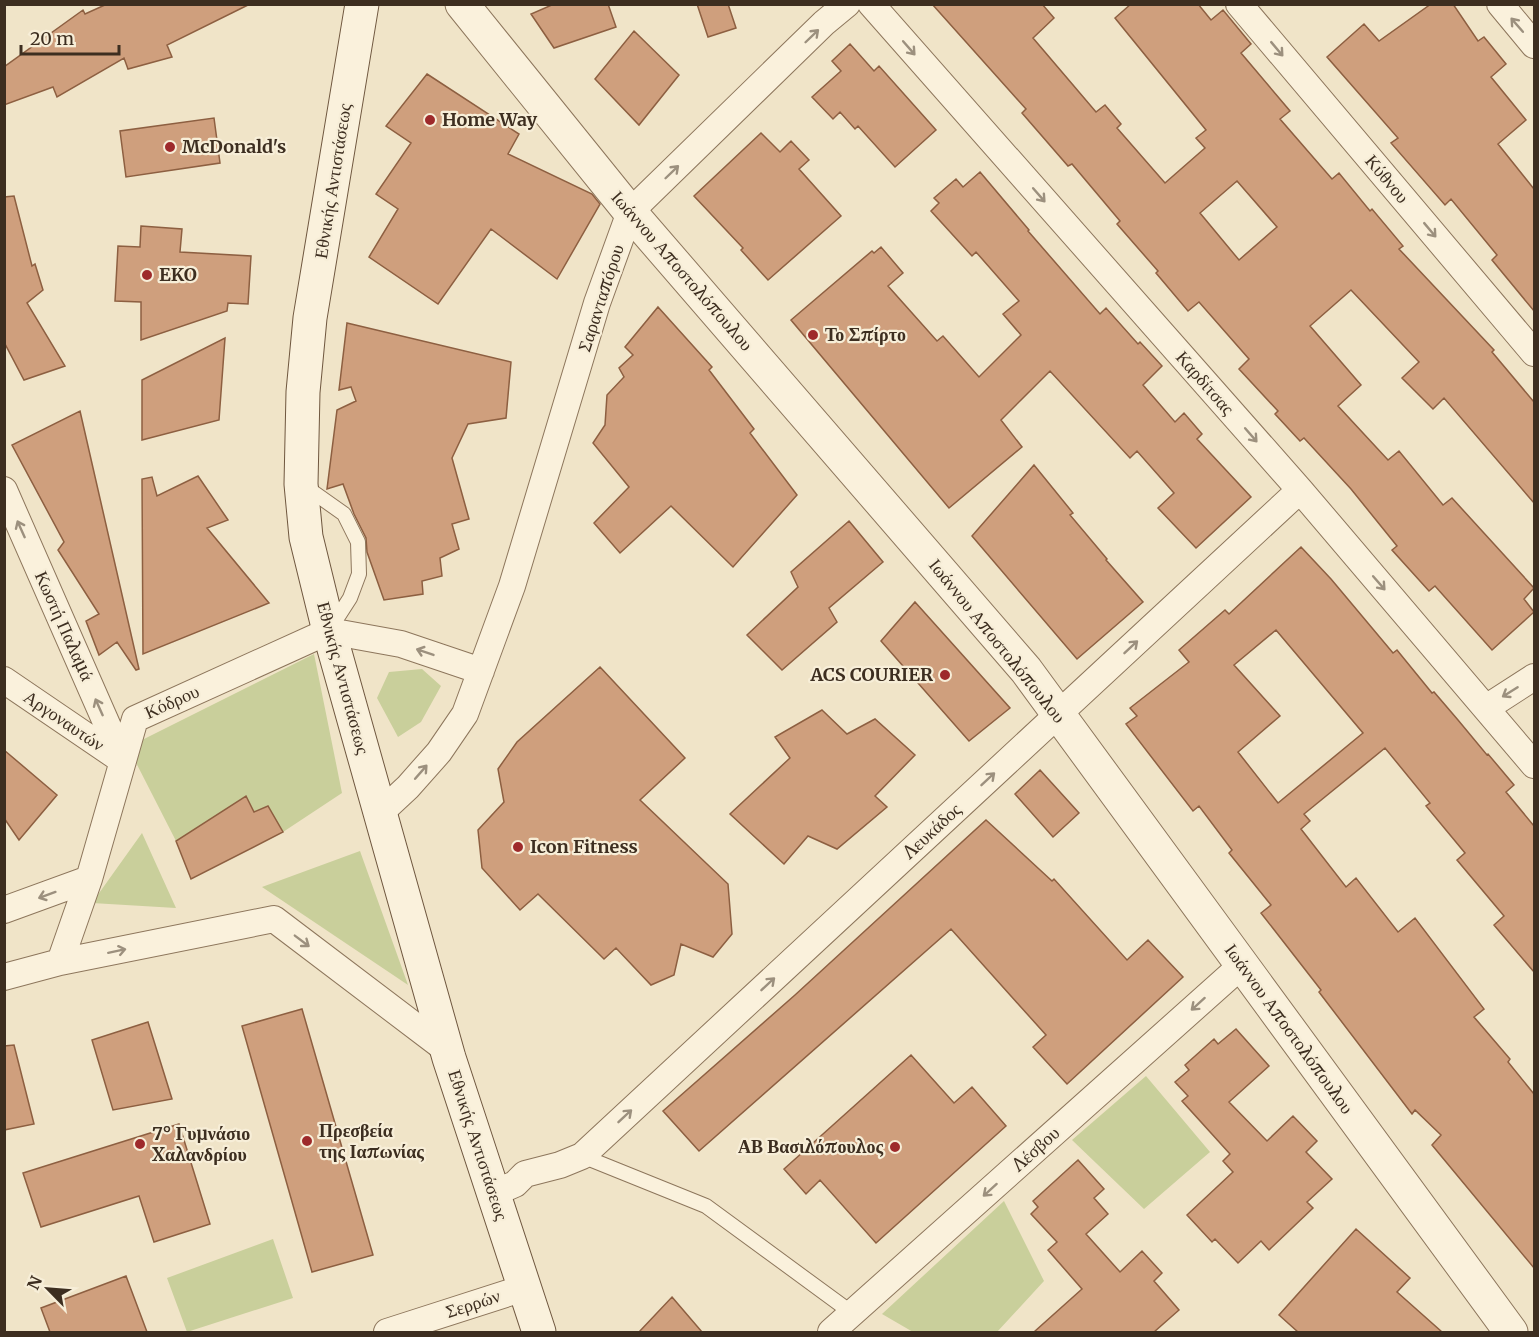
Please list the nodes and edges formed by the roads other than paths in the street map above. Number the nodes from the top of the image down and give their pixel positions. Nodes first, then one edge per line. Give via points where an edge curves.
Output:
1 (362, 4) edge
2 (847, 4) edge
3 (871, 4) edge
4 (1239, 4) edge
5 (1500, 4) edge
6 (461, 6) edge
7 (1534, 45) edge
8 (630, 212) junction
9 (1534, 353) edge
10 (301, 484) junction
11 (4, 490) edge
12 (1300, 490) junction
13 (329, 631) junction
14 (481, 671) junction
15 (1534, 677) edge
16 (4, 680) edge
17 (1485, 708) junction
18 (1058, 714) junction
19 (123, 761) junction
20 (1534, 765) edge
21 (380, 814) junction
22 (89, 879) junction
23 (4, 910) edge
24 (60, 963) junction
25 (1242, 965) junction
26 (4, 977) edge
27 (448, 1051) junction
28 (571, 1161) junction
29 (504, 1189) junction
30 (524, 1288) junction
31 (852, 1314) junction
32 (387, 1332) edge
33 (539, 1332) edge
34 (831, 1332) edge
35 (1511, 1332) edge

1 - 10 street, Εθνικής Αντιστάσεως via 310,318
8 -> 2 street, Σαρανταπόρου
3 -> 12 street, Καρδίτσας
4 -> 9 street, Κύθνου
7 -> 5 street
6 - 8 street, Ιωάννου Αποστολόπουλου
8 - 14 street, Σαρανταπόρου via 597,303 512,586
8 - 18 street, Ιωάννου Αποστολόπουλου via 1018,661
10 - 13 street, Εθνικής Αντιστάσεως via 306,537
10 - 13 lane via 344,514 358,542 359,574 350,598
19 -> 11 street, Κωστή Παλαμά
12 -> 17 street, Καρδίτσας
18 -> 12 street, Λευκάδος
14 -> 13 street via 401,644
13 - 19 street, Κόδρου via 135,719
13 - 21 street, Εθνικής Αντιστάσεως
21 -> 14 street, Σαρανταπόρου via 439,752 465,714
15 -> 17 street
16 - 19 street, Αργοναυτών
17 - 20 street, Καρδίτσας
18 - 25 street, Ιωάννου Αποστολόπουλου
28 -> 18 street, Λευκάδος
19 - 22 street, Κόδρου
21 - 27 street, Εθνικής Αντιστάσεως
22 -> 23 street
22 - 24 street, Κόδρου
24 - 26 street
24 -> 27 street via 274,919
25 -> 31 street, Λέσβου
25 - 35 street, Ιωάννου Αποστολόπουλου
27 - 29 street, Εθνικής Αντιστάσεως
28 - 29 street via 525,1174
28 - 31 lane via 706,1206
29 - 30 street, Εθνικής Αντιστάσεως
30 - 32 street, Σερρών
30 - 33 street, Εθνικής Αντιστάσεως
31 - 34 street, Λέσβου

